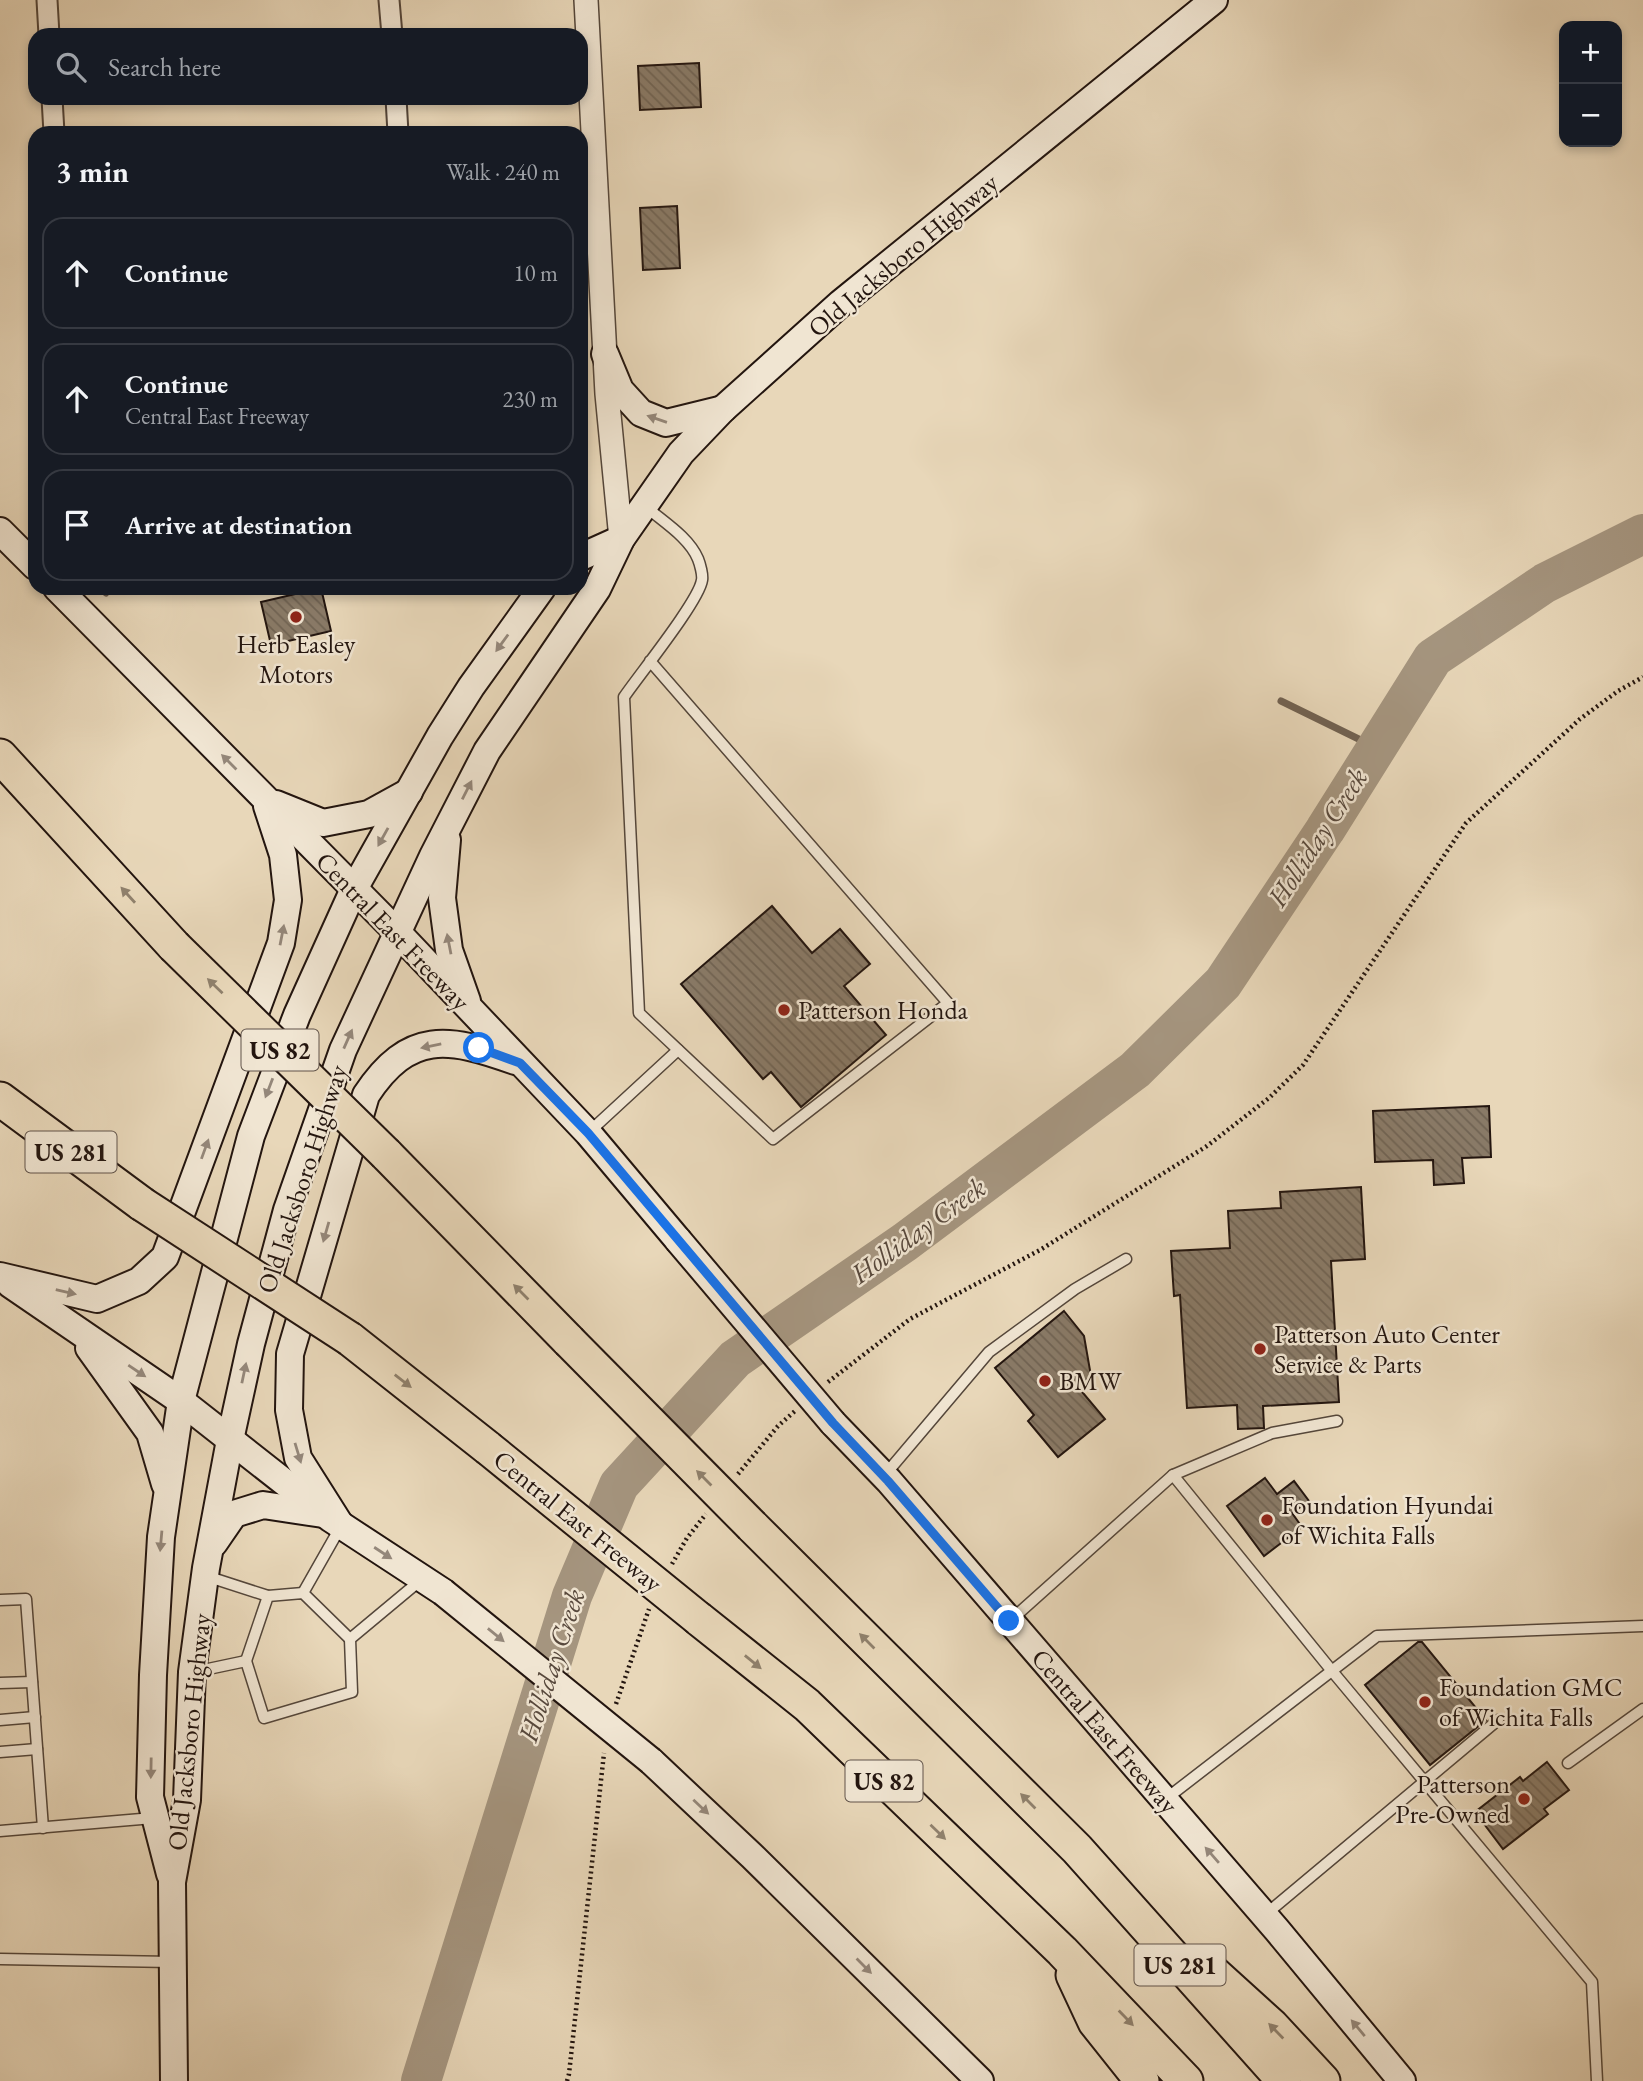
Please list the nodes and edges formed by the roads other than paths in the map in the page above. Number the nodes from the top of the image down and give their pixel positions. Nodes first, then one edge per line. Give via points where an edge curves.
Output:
1 (47, 0) edge
2 (389, 0) edge
3 (586, 0) edge
4 (1214, 0) edge
5 (49, 28) edge
6 (391, 28) edge
7 (588, 28) edge
8 (588, 37) edge
9 (52, 105) edge
10 (396, 105) edge
11 (54, 126) edge
12 (398, 126) edge
13 (605, 354) junction
14 (723, 409) junction
15 (645, 505) junction
16 (0, 531) edge
17 (621, 539) junction
18 (588, 554) edge
19 (28, 559) edge
20 (64, 595) edge
21 (537, 595) edge
22 (650, 661) junction
23 (0, 756) edge
24 (0, 778) edge
25 (409, 792) junction
26 (265, 799) junction
27 (63, 823) junction
28 (449, 825) junction
29 (354, 889) junction
30 (397, 932) junction
31 (469, 1009) junction
32 (678, 1050) junction
33 (520, 1063) junction
34 (0, 1099) edge
35 (0, 1125) edge
36 (588, 1133) junction
37 (142, 1204) junction
38 (1126, 1259) dead end
39 (0, 1277) edge
40 (75, 1330) junction
41 (181, 1401) junction
42 (1337, 1421) dead end
43 (230, 1440) junction
44 (1173, 1475) junction
45 (884, 1477) junction
46 (167, 1490) junction
47 (334, 1520) junction
48 (210, 1550) junction
49 (205, 1576) junction
50 (433, 1585) junction
51 (303, 1593) junction
52 (268, 1596) junction
53 (0, 1600) edge
54 (1009, 1621) junction
55 (1643, 1626) edge
56 (350, 1639) junction
57 (246, 1661) junction
58 (1332, 1671) junction
59 (192, 1672) junction
60 (32, 1682) junction
61 (0, 1683) edge
62 (1643, 1709) edge
63 (34, 1717) junction
64 (0, 1720) edge
65 (1498, 1720) dead end
66 (37, 1749) junction
67 (0, 1752) edge
68 (1568, 1763) dead end
69 (1426, 1781) junction
70 (1164, 1800) junction
71 (155, 1817) junction
72 (43, 1828) junction
73 (0, 1831) edge
74 (1077, 1849) junction
75 (172, 1882) junction
76 (1264, 1915) junction
77 (1062, 1951) junction
78 (0, 1959) edge
79 (173, 1962) junction
80 (174, 2081) edge
81 (980, 2081) edge
82 (1142, 2081) edge
83 (1186, 2081) edge
84 (1284, 2081) edge
85 (1323, 2081) edge
86 (1402, 2081) edge
87 (1597, 2081) edge

1 - 5 street
2 - 6 street
3 - 7 street
4 - 14 main road, Old Jacksboro Highway via 841,303
8 - 13 street
9 - 11 street
10 - 12 street
14 -> 13 main road via 666,423 641,413 620,390
13 - 17 street
14 - 15 main road, Old Jacksboro Highway via 681,453
15 - 17 main road, Old Jacksboro Highway
15 - 22 lane via 690,545 699,560 702,580
16 - 19 main road
17 - 18 main road
28 -> 17 main road, Old Jacksboro Highway via 487,751 597,589
26 -> 20 main road, Central East Freeway
21 -> 25 main road, Old Jacksboro Highway via 471,687
22 - 32 lane via 624,697 639,1013
22 - 32 lane via 948,1003 773,1139
23 - 27 highway, US 82
24 - 27 highway
25 - 26 main road via 369,814 323,823
25 -> 29 main road, Old Jacksboro Highway
26 - 29 main road, Central East Freeway
39 -> 26 main road via 97,1299 139,1281 165,1257 281,943 288,900 286,878
74 -> 27 highway, US 82, bridge via 174,946
28 - 30 main road, Old Jacksboro Highway
31 -> 28 main road via 449,950 442,898
29 - 30 main road, Central East Freeway
29 -> 41 main road, Old Jacksboro Highway via 297,1015 251,1136
30 - 31 main road, Central East Freeway
43 -> 30 main road, Old Jacksboro Highway via 287,1210 344,1050
31 - 33 main road, Central East Freeway
32 - 36 lane
33 - 36 main road, Central East Freeway
33 -> 47 main road via 479,1048 436,1042 404,1053 381,1073 366,1095 290,1354 289,1410 298,1458
34 - 37 highway, US 281
35 - 37 highway, Central East Freeway / US 82
36 - 45 main road, Central East Freeway, bridge
37 -> 77 highway, Central East Freeway / US 82, bridge via 350,1339 807,1705
38 - 45 lane via 1075,1289 989,1352
39 - 40 main road
40 -> 41 main road
40 - 46 main road via 150,1433
41 - 43 main road
41 - 46 main road, Old Jacksboro Highway
42 - 44 lane via 1272,1433
43 - 47 main road
43 - 48 main road, Old Jacksboro Highway
44 - 54 lane
44 - 58 lane
45 - 54 main road, Central East Freeway
46 -> 71 main road, Old Jacksboro Highway via 153,1675 150,1797
47 - 48 main road via 263,1505 234,1514
47 -> 50 main road
47 - 51 lane
48 - 49 main road, Old Jacksboro Highway
49 - 52 lane
49 - 59 main road, Old Jacksboro Highway
50 - 56 lane
50 -> 81 main road, bridge via 651,1761
51 - 52 lane
51 - 56 lane
52 - 57 lane
53 - 60 lane via 26,1599
54 - 70 main road, Central East Freeway
55 - 58 lane via 1377,1636
56 - 57 lane via 352,1692 264,1718
57 - 59 lane
58 - 69 lane
58 - 70 lane
59 - 75 main road, Old Jacksboro Highway via 187,1800
60 - 61 lane
60 - 63 lane
62 - 68 lane
63 - 64 lane
63 - 66 lane
65 - 69 lane
66 - 67 lane
66 - 72 lane
69 - 76 lane
69 - 87 lane via 1592,1982
76 -> 70 main road, Central East Freeway
71 - 72 lane
71 - 75 main road, Old Jacksboro Highway
72 - 73 lane
74 - 84 highway, US 281
85 -> 74 highway, US 82 via 1272,2025
75 - 79 main road, Old Jacksboro Highway
86 -> 76 main road, Central East Freeway
77 - 82 highway, US 82 via 1095,2022
77 -> 83 highway, Central East Freeway / US 281
78 - 79 lane
79 - 80 main road, Old Jacksboro Highway

